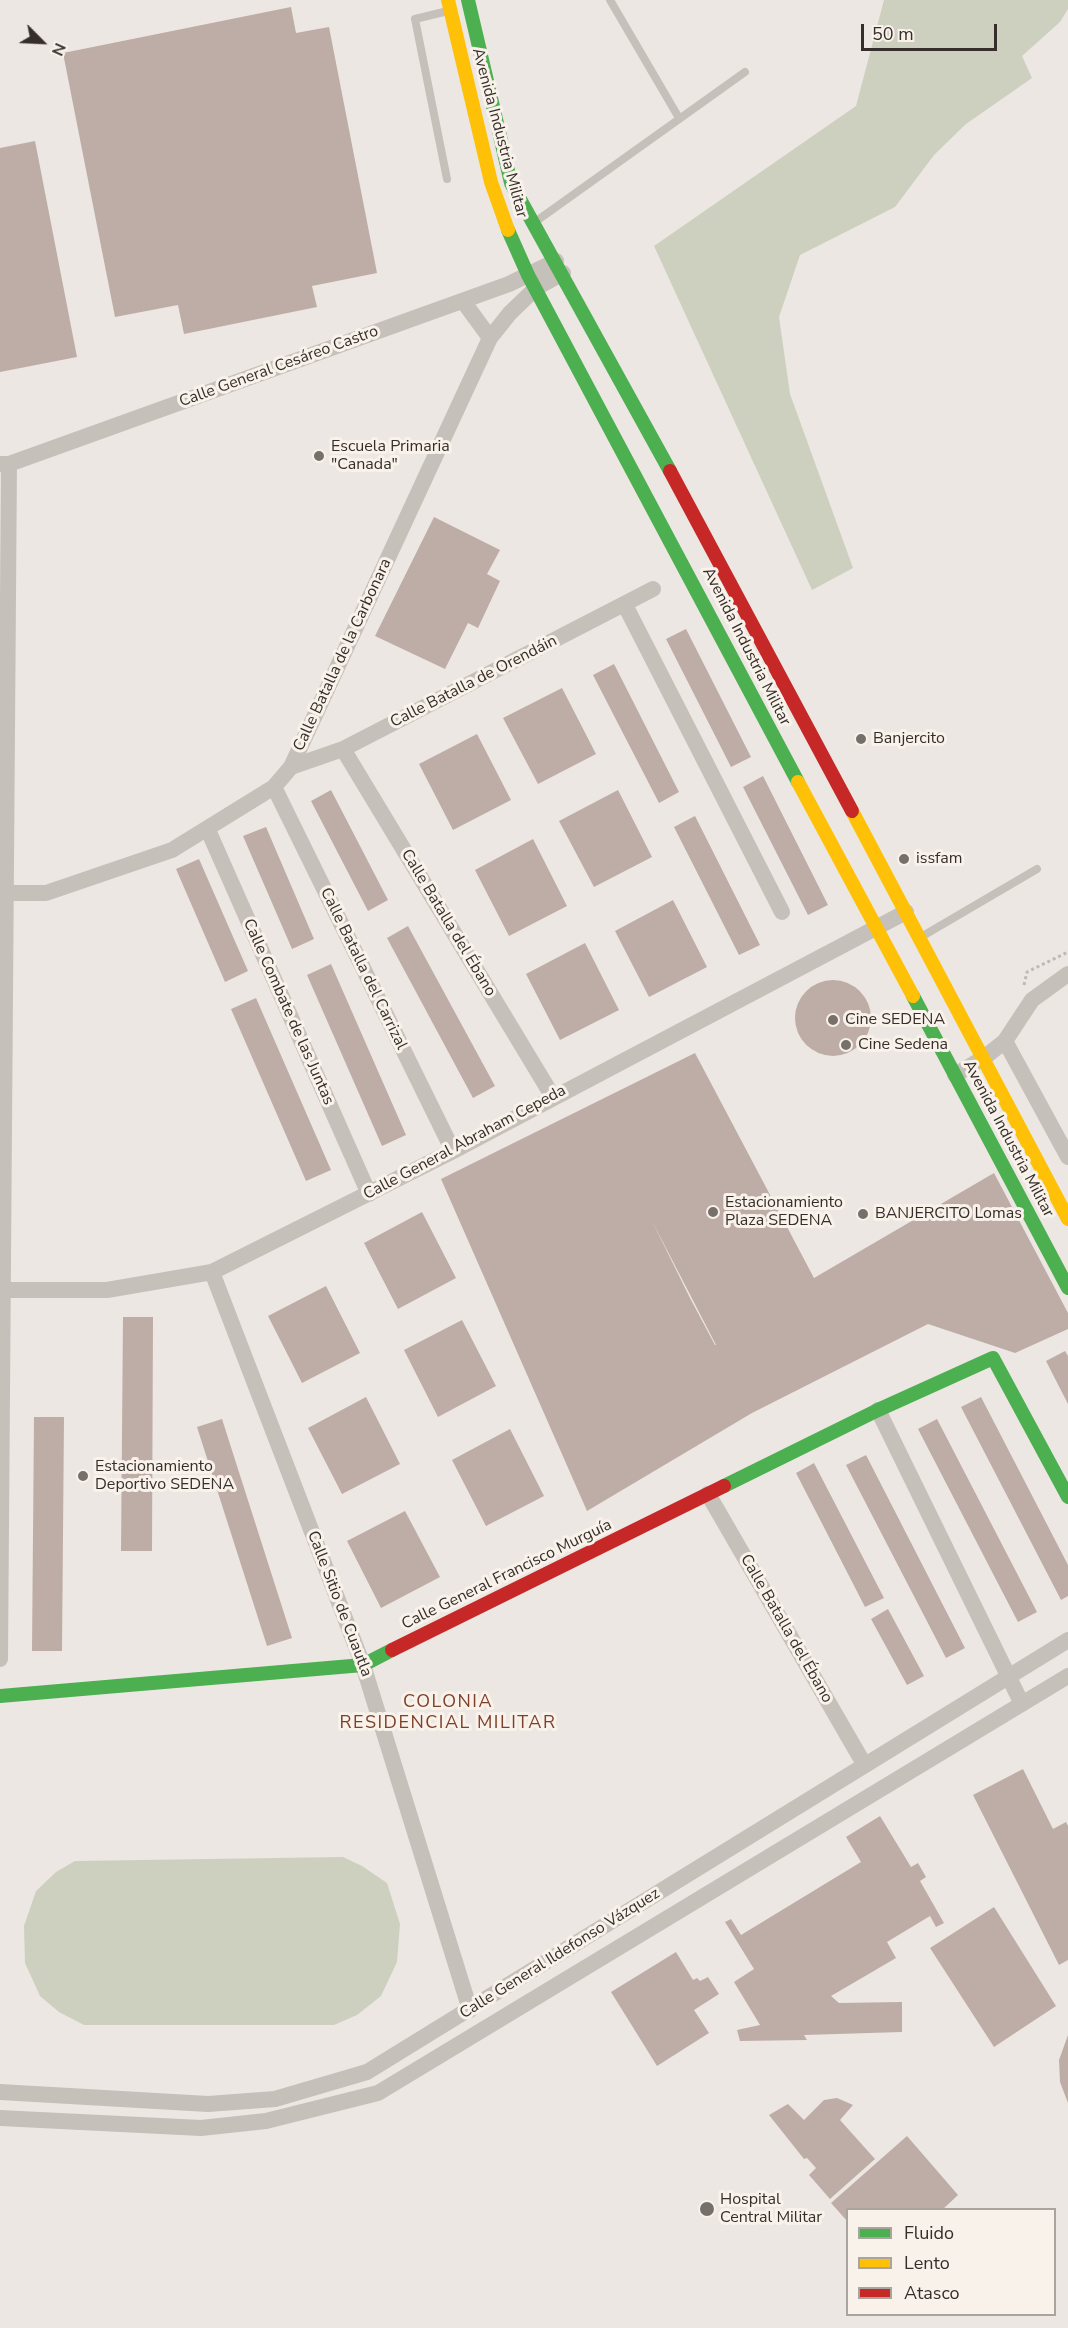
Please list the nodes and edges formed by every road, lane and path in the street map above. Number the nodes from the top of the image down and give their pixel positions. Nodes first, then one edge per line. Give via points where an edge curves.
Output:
1 (610, 0) edge
2 (469, 3) edge
3 (449, 5) edge
4 (745, 72) dead end
5 (679, 118) junction
6 (447, 179) dead end
7 (532, 224) junction
8 (560, 267) junction
9 (532, 282) junction
10 (463, 301) junction
11 (490, 338) junction
12 (4, 464) edge
13 (653, 589) dead end
14 (625, 605) junction
15 (343, 749) junction
16 (291, 767) junction
17 (274, 787) junction
18 (208, 830) junction
19 (1037, 870) dead end
20 (3, 893) edge
21 (782, 912) dead end
22 (906, 912) junction
23 (877, 927) junction
24 (920, 937) junction
25 (1068, 974) edge
26 (1005, 1041) junction
27 (985, 1058) junction
28 (955, 1075) junction
29 (553, 1097) junction
30 (453, 1151) junction
31 (1068, 1158) edge
32 (369, 1194) junction
33 (1068, 1219) edge
34 (212, 1272) junction
35 (1068, 1288) edge
36 (1, 1290) edge
37 (878, 1410) junction
38 (708, 1494) junction
39 (1068, 1497) edge
40 (1068, 1640) edge
41 (0, 1659) edge
42 (363, 1665) junction
43 (1068, 1676) edge
44 (1010, 1677) junction
45 (0, 1696) edge
46 (1022, 1704) junction
47 (864, 1764) junction
48 (470, 2010) junction
49 (0, 2092) edge
50 (0, 2118) edge

1 - 5 lane
2 - 3 lane
2 - 7 main road, Avenida Industria Militar via 511,183
3 - 6 lane via 415,20
3 - 9 main road, Avenida Industria Militar via 491,182 503,220
4 - 5 lane
5 - 7 lane
7 - 8 main road, Avenida Industria Militar
8 - 9 street, Calle General Cesáreo Castro
8 - 22 main road, Avenida Industria Militar
9 - 10 street, Calle General Cesáreo Castro
9 - 11 street, Calle Batalla de la Carbonara
9 - 23 main road, Avenida Industria Militar
10 - 11 street
10 - 12 street, Calle General Cesáreo Castro
11 - 16 street, Calle Batalla de la Carbonara
12 - 20 street
13 - 14 street, Calle Batalla de Orendáin
14 - 15 street, Calle Batalla de Orendáin
14 - 21 street
15 - 16 street, Calle Batalla de Orendáin
15 - 29 street, Calle Batalla del Ébano
16 - 17 street, Calle Batalla de la Carbonara
17 - 18 street, Calle Batalla de la Carbonara
17 - 30 street, Calle Batalla del Carrizal
18 - 20 street, Calle Batalla de la Carbonara via 172,850 46,893
18 - 32 street, Calle Combate de las Juntas
19 - 24 lane
20 - 36 street
22 - 23 street, Calle General Abraham Cepeda
22 - 24 main road, Avenida Industria Militar
23 - 28 main road, Avenida Industria Militar
23 - 29 street, Calle General Abraham Cepeda
24 - 27 main road, Avenida Industria Militar
25 - 26 street via 1032,1000
26 - 27 street
26 - 31 street
27 - 28 street
27 - 33 main road, Avenida Industria Militar
28 - 35 main road, Avenida Industria Militar
29 - 30 street, Calle General Abraham Cepeda
30 - 32 street, Calle General Abraham Cepeda
32 - 34 street, Calle General Abraham Cepeda
34 - 36 street, Calle General Abraham Cepeda via 108,1290
34 - 42 street, Calle Sitio de Cuautla
36 - 41 street
37 - 38 main road, Calle General Francisco Murguía
37 - 39 main road, Calle General Francisco Murguía via 993,1358
37 - 44 street
38 - 42 main road, Calle General Francisco Murguía
38 - 47 street, Calle Batalla del Ébano
40 - 44 street, Calle General Ildefonso Vázquez
42 - 45 main road, Calle General Francisco Murguía
42 - 48 street, Calle Sitio de Cuautla
43 - 46 street, Calle General Ildefonso Vázquez
44 - 46 street
44 - 47 street, Calle General Ildefonso Vázquez
46 - 50 street, Calle General Ildefonso Vázquez via 378,2093 266,2121 201,2127
47 - 48 street, Calle General Ildefonso Vázquez
48 - 49 street, Calle General Ildefonso Vázquez via 367,2072 275,2099 208,2104

